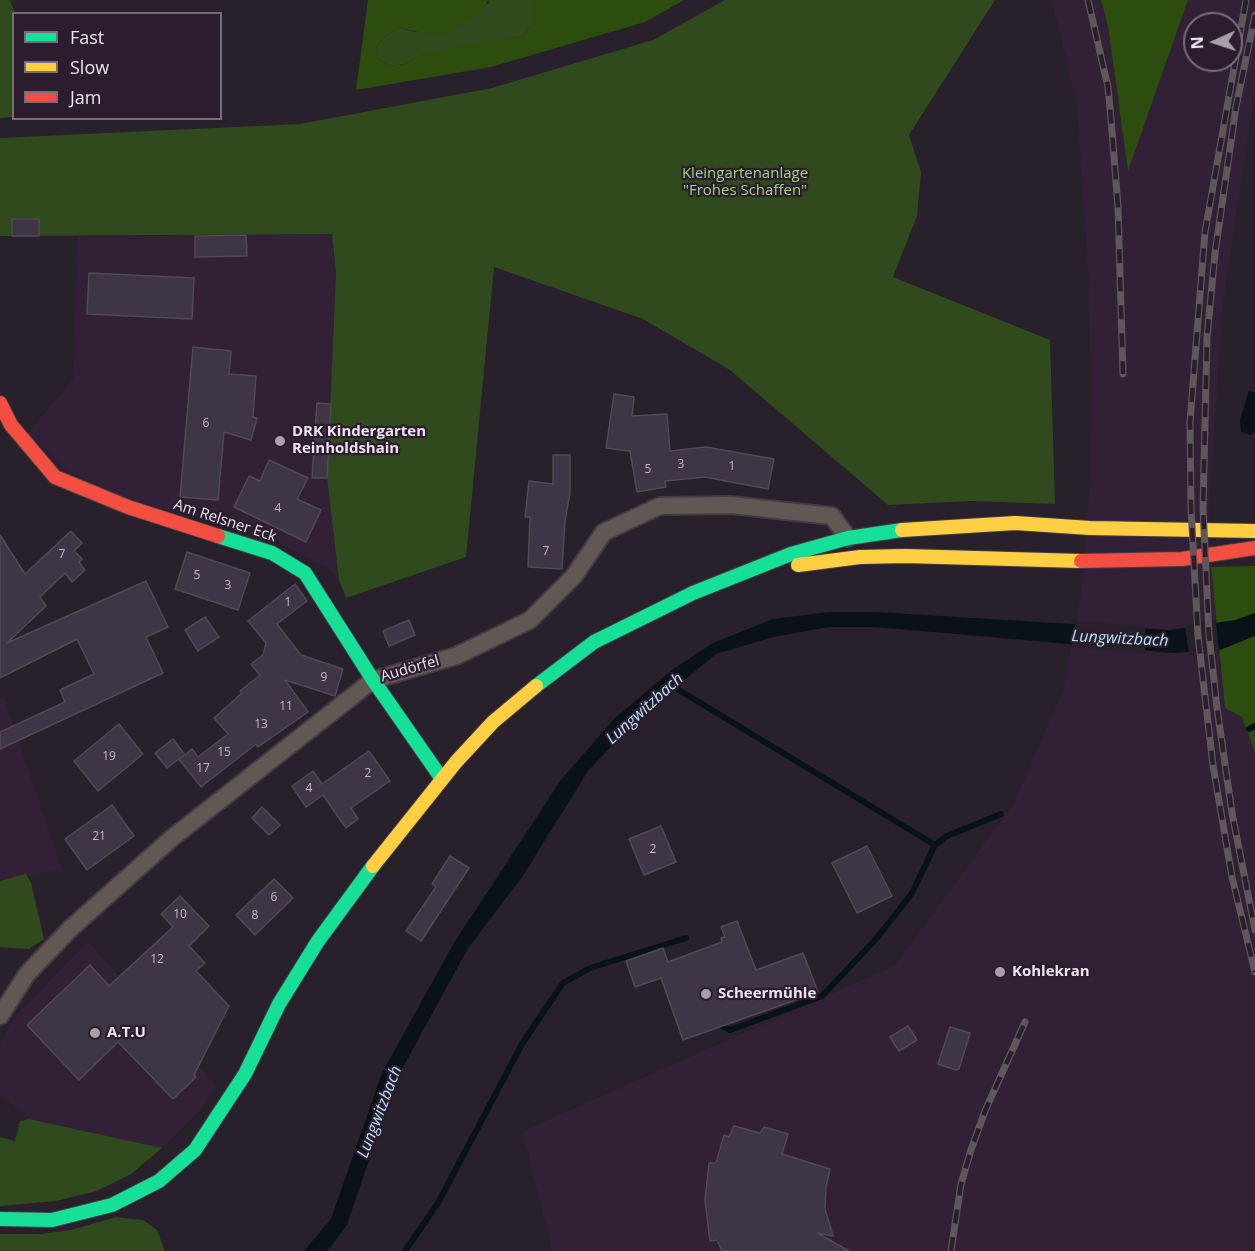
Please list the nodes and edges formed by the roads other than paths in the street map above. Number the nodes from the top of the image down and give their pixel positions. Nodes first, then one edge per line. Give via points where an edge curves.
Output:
1 (0, 403) edge
2 (1255, 531) edge
3 (848, 538) junction
4 (1255, 548) edge
5 (736, 576) junction
6 (374, 680) junction
7 (442, 779) junction
8 (0, 1017) edge
9 (0, 1219) edge

1 - 6 main road, Am Relsner Eck via 11,425 55,477 128,507 272,553 305,573
2 - 3 main road via 1015,523 910,529
3 - 5 main road
3 - 6 street, Audörfel via 832,516 731,505 660,506 604,532 574,576 530,620 456,656
4 - 5 main road via 1182,560 860,557
5 - 7 main road via 594,642 493,722
6 - 7 main road, Am Relsner Eck
6 - 8 street, Audörfel via 172,837 87,913 27,974
7 - 9 main road via 318,940 279,1004 245,1074 195,1150 159,1181 112,1205 52,1220

